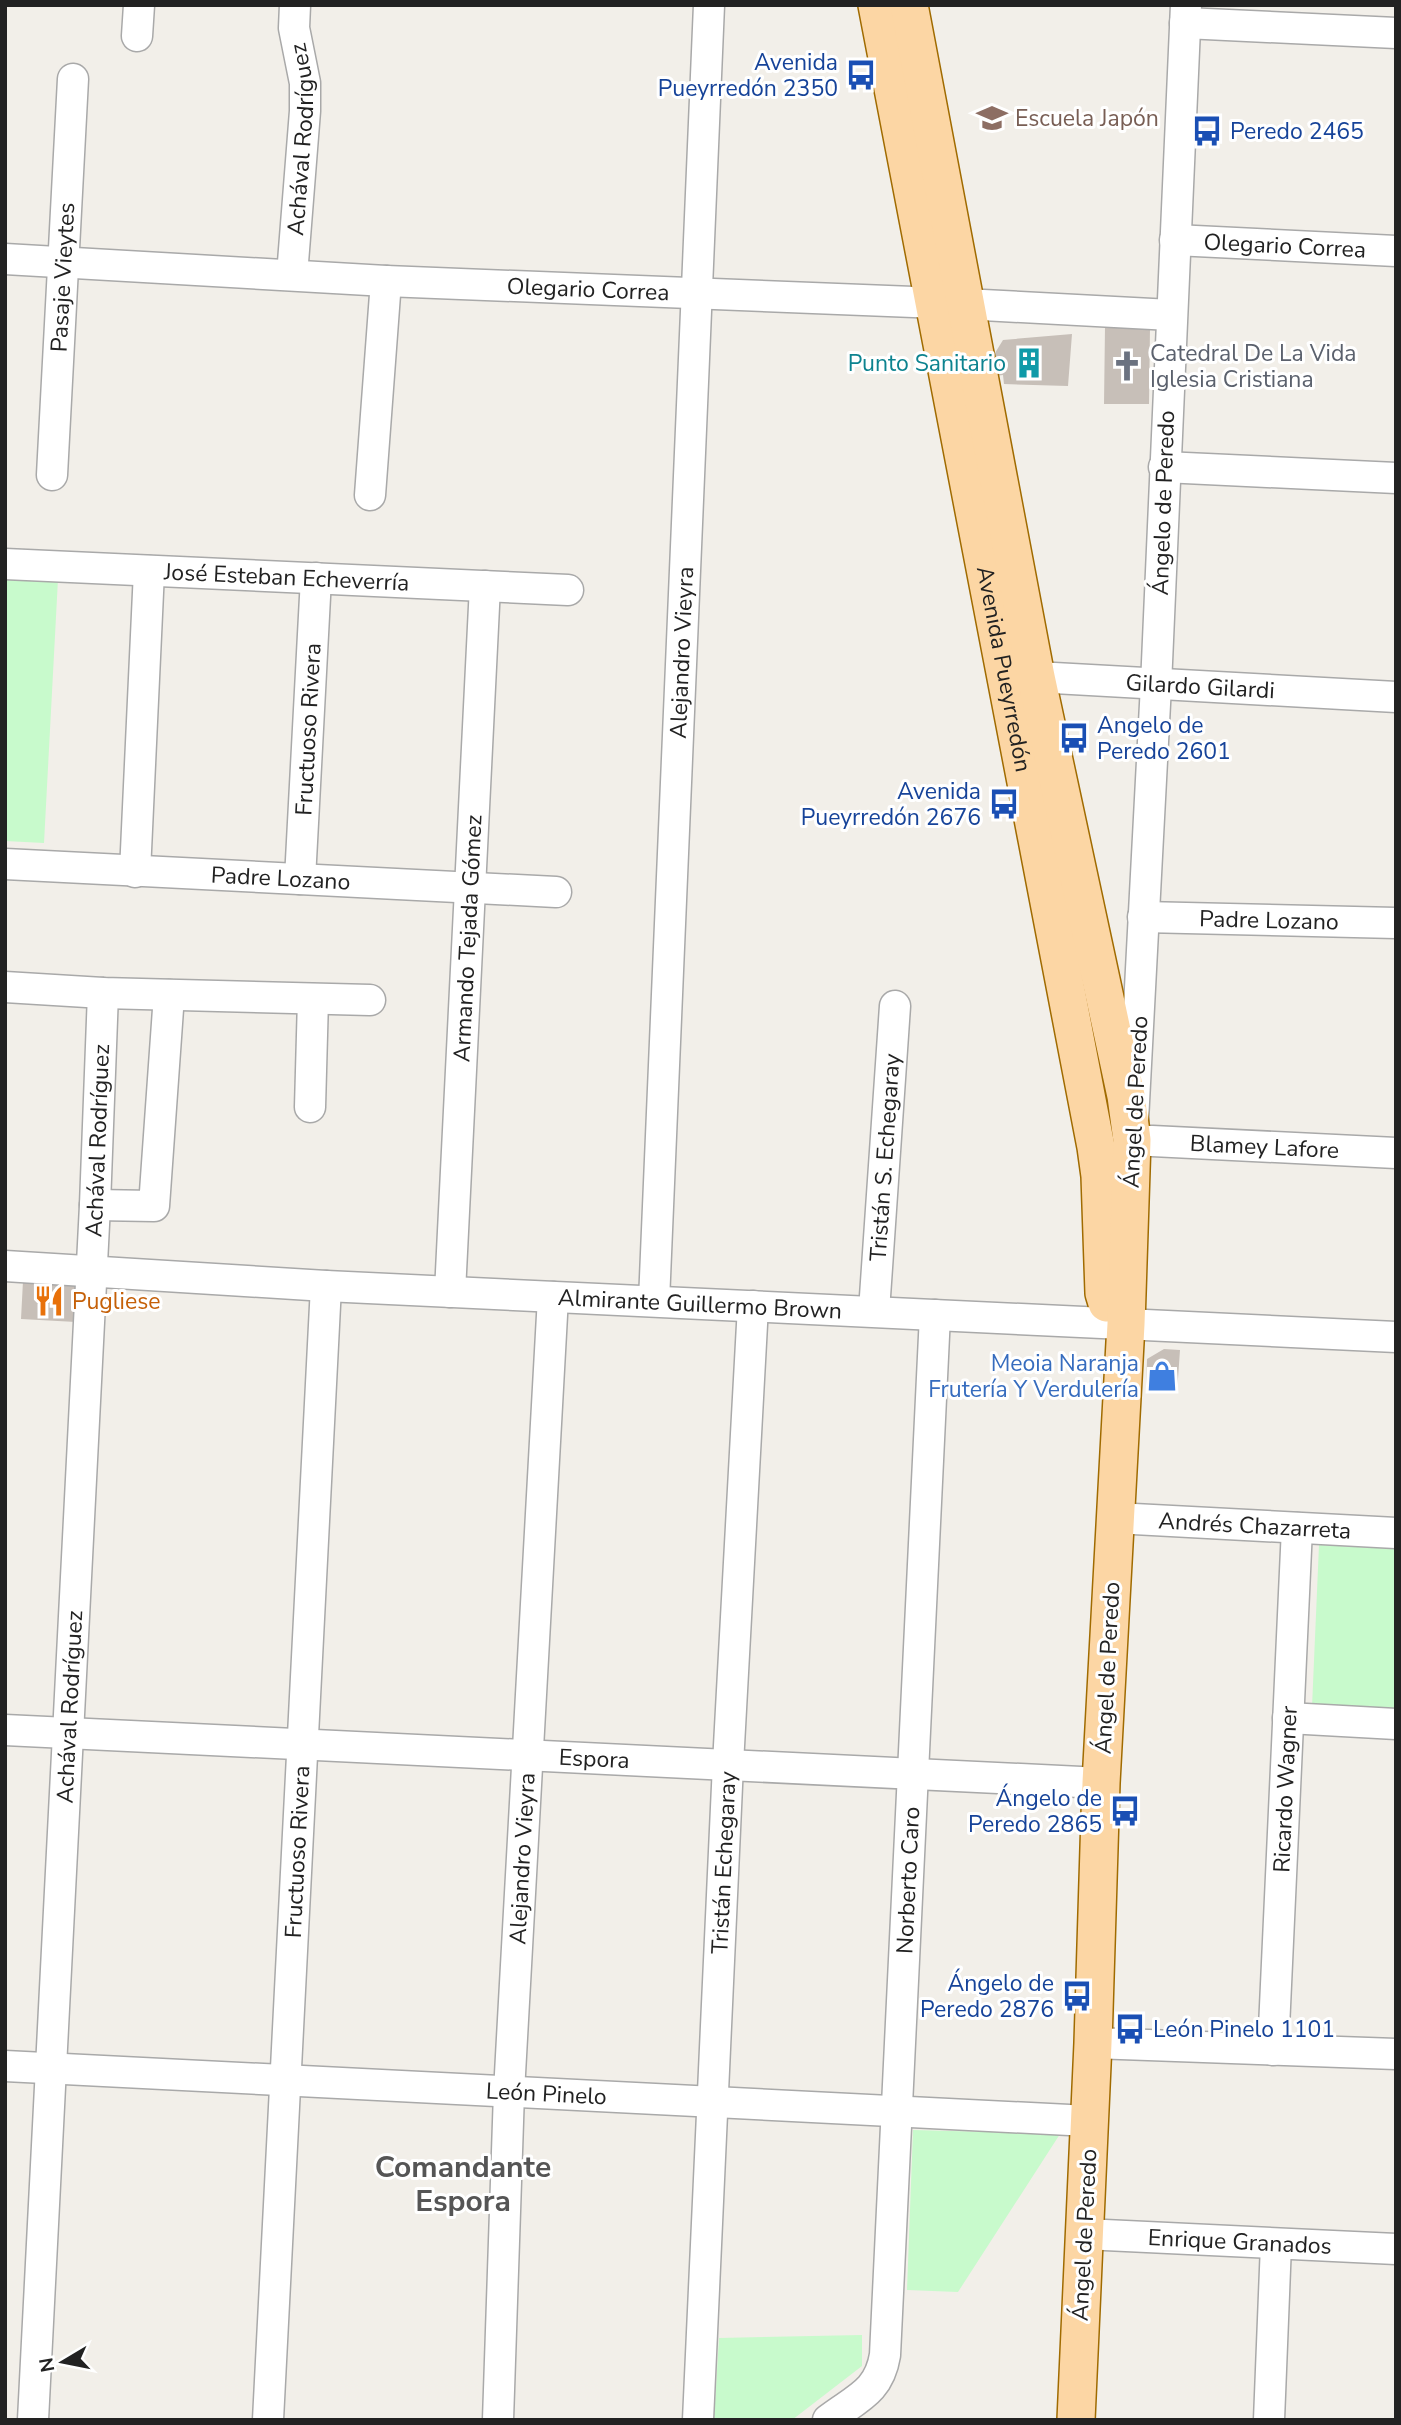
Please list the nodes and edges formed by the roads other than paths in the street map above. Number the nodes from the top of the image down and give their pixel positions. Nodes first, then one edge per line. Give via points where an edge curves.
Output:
1 (139, 5) edge
2 (295, 5) edge
3 (709, 5) edge
4 (877, 5) edge
5 (909, 5) edge
6 (1185, 14) edge
7 (1396, 33) edge
8 (137, 36) dead end
9 (73, 79) dead end
10 (1175, 240) junction
11 (1396, 251) edge
12 (5, 259) edge
13 (63, 262) junction
14 (292, 275) junction
15 (386, 281) junction
16 (695, 294) junction
17 (949, 303) junction
18 (1171, 315) junction
19 (1164, 467) junction
20 (52, 475) dead end
21 (1396, 478) edge
22 (370, 495) dead end
23 (5, 564) edge
24 (149, 570) junction
25 (316, 578) junction
26 (485, 586) junction
27 (568, 590) dead end
28 (1022, 680) junction
29 (1156, 685) junction
30 (1396, 697) edge
31 (5, 864) edge
32 (135, 872) junction
33 (300, 879) junction
34 (470, 887) junction
35 (556, 892) dead end
36 (1143, 917) junction
37 (1396, 923) edge
38 (5, 986) edge
39 (103, 993) junction
40 (169, 995) junction
41 (313, 999) junction
42 (370, 1000) dead end
43 (895, 1006) dead end
44 (310, 1107) dead end
45 (1132, 1140) junction
46 (1396, 1153) edge
47 (95, 1205) junction
48 (5, 1266) edge
49 (90, 1272) junction
50 (326, 1286) junction
51 (450, 1292) junction
52 (553, 1297) junction
53 (654, 1301) junction
54 (753, 1306) junction
55 (874, 1311) junction
56 (935, 1315) junction
57 (1126, 1324) junction
58 (1396, 1337) edge
59 (1115, 1518) junction
60 (1297, 1528) junction
61 (1396, 1533) edge
62 (1288, 1718) junction
63 (1396, 1724) edge
64 (5, 1730) edge
65 (67, 1732) junction
66 (303, 1743) junction
67 (528, 1754) junction
68 (728, 1764) junction
69 (912, 1773) junction
70 (1101, 1783) junction
71 (1093, 2043) junction
72 (1273, 2050) junction
73 (1396, 2054) edge
74 (5, 2066) edge
75 (51, 2068) junction
76 (286, 2081) junction
77 (509, 2092) junction
78 (713, 2103) junction
79 (898, 2111) junction
80 (1089, 2121) junction
81 (1084, 2234) junction
82 (1276, 2244) junction
83 (1396, 2249) edge
84 (33, 2420) edge
85 (268, 2420) edge
86 (498, 2420) edge
87 (698, 2420) edge
88 (828, 2420) edge
89 (1076, 2420) edge
90 (1269, 2420) edge

1 - 8 street
2 - 14 street, Achával Rodríguez via 305,111
3 - 16 street, Alejandro Vieyra
4 - 17 main road, Avenida Pueyrredón
5 - 17 main road, Avenida Pueyrredón
6 - 7 street
6 - 10 street, Ángelo de Peredo
9 - 13 street, Pasaje Vieytes
10 - 11 street, Olegario Correa
10 - 18 street, Ángelo de Peredo
12 - 13 street, Olegario Correa
13 - 14 street, Olegario Correa
13 - 20 street, Pasaje Vieytes
14 - 15 street, Olegario Correa
15 - 16 street, Olegario Correa
15 - 22 street
16 - 17 street, Olegario Correa
16 - 53 street, Alejandro Vieyra
17 - 18 street, Olegario Correa
17 - 28 main road, Avenida Pueyrredón
18 - 19 street, Ángelo de Peredo
19 - 21 street
19 - 29 street, Ángelo de Peredo
23 - 24 street, José Esteban Echeverría
24 - 25 street, José Esteban Echeverría
24 - 32 street
25 - 26 street, José Esteban Echeverría
25 - 33 street, Fructuoso Rivera
26 - 27 street, José Esteban Echeverría
26 - 34 street, Armando Tejada Gómez
28 - 29 street, Gilardo Gilardi
28 - 45 main road, Avenida Pueyrredón via 1126,1096
28 - 57 main road, Avenida Pueyrredón via 1096,1147 1104,1293 1109,1310
29 - 30 street, Gilardo Gilardi
29 - 36 street, Ángelo de Peredo
31 - 32 street, Padre Lozano
32 - 33 street, Padre Lozano
33 - 34 street, Padre Lozano
34 - 35 street, Padre Lozano
34 - 51 street, Armando Tejada Gómez
36 - 37 street, Padre Lozano
36 - 45 street, Ángel de Peredo
38 - 39 street
39 - 40 street
39 - 47 street, Achával Rodríguez
40 - 41 street
40 - 47 street via 155,1206
41 - 42 street
41 - 44 street
43 - 55 street, Tristán S. Echegaray
45 - 46 street, Blamey Lafore
45 - 57 main road, Ángel de Peredo
47 - 49 street, Achával Rodríguez
48 - 49 street, Almirante Guillermo Brown
49 - 50 street, Almirante Guillermo Brown
49 - 65 street, Achával Rodríguez
50 - 51 street, Almirante Guillermo Brown
50 - 66 street, Fructuoso Rivera
51 - 52 street, Almirante Guillermo Brown
52 - 53 street, Almirante Guillermo Brown
52 - 67 street, Alejandro Vieyra
53 - 54 street, Almirante Guillermo Brown
54 - 55 street, Almirante Guillermo Brown
54 - 68 street, Tristán Echegaray
55 - 56 street, Almirante Guillermo Brown
56 - 57 street, Almirante Guillermo Brown
56 - 69 street, Norberto Caro
57 - 58 street, Almirante Guillermo Brown
57 - 59 main road, Ángel de Peredo
59 - 60 street, Andrés Chazarreta
59 - 70 main road, Ángel de Peredo
60 - 61 street, Andrés Chazarreta
60 - 62 street, Ricardo Wagner
62 - 63 street
62 - 72 street, Ricardo Wagner
64 - 65 street, Espora
65 - 66 street, Espora
65 - 75 street, Achával Rodríguez
66 - 67 street, Espora
66 - 76 street, Fructuoso Rivera
67 - 68 street, Espora
67 - 77 street, Alejandro Vieyra
68 - 69 street, Espora
68 - 78 street, Tristán Echegaray
69 - 70 street, Espora
69 - 79 street, Norberto Caro
70 - 71 main road, Ángel de Peredo
71 - 72 street
71 - 80 main road, Ángel de Peredo
72 - 73 street
74 - 75 street, León Pinelo
75 - 76 street, León Pinelo
75 - 84 street, Achával Rodríguez
76 - 77 street, León Pinelo
76 - 85 street, Fructuoso Rivera
77 - 78 street, León Pinelo
77 - 86 street, Alejandro Vieyra
78 - 79 street, León Pinelo
78 - 87 street, Tristán Echegaray
79 - 80 street, León Pinelo
79 - 88 street, Norberto Caro via 882,2373 875,2385
80 - 81 main road, Ángel de Peredo
81 - 82 street, Enrique Granados
81 - 89 main road, Ángel de Peredo
82 - 83 street, Enrique Granados
82 - 90 street

